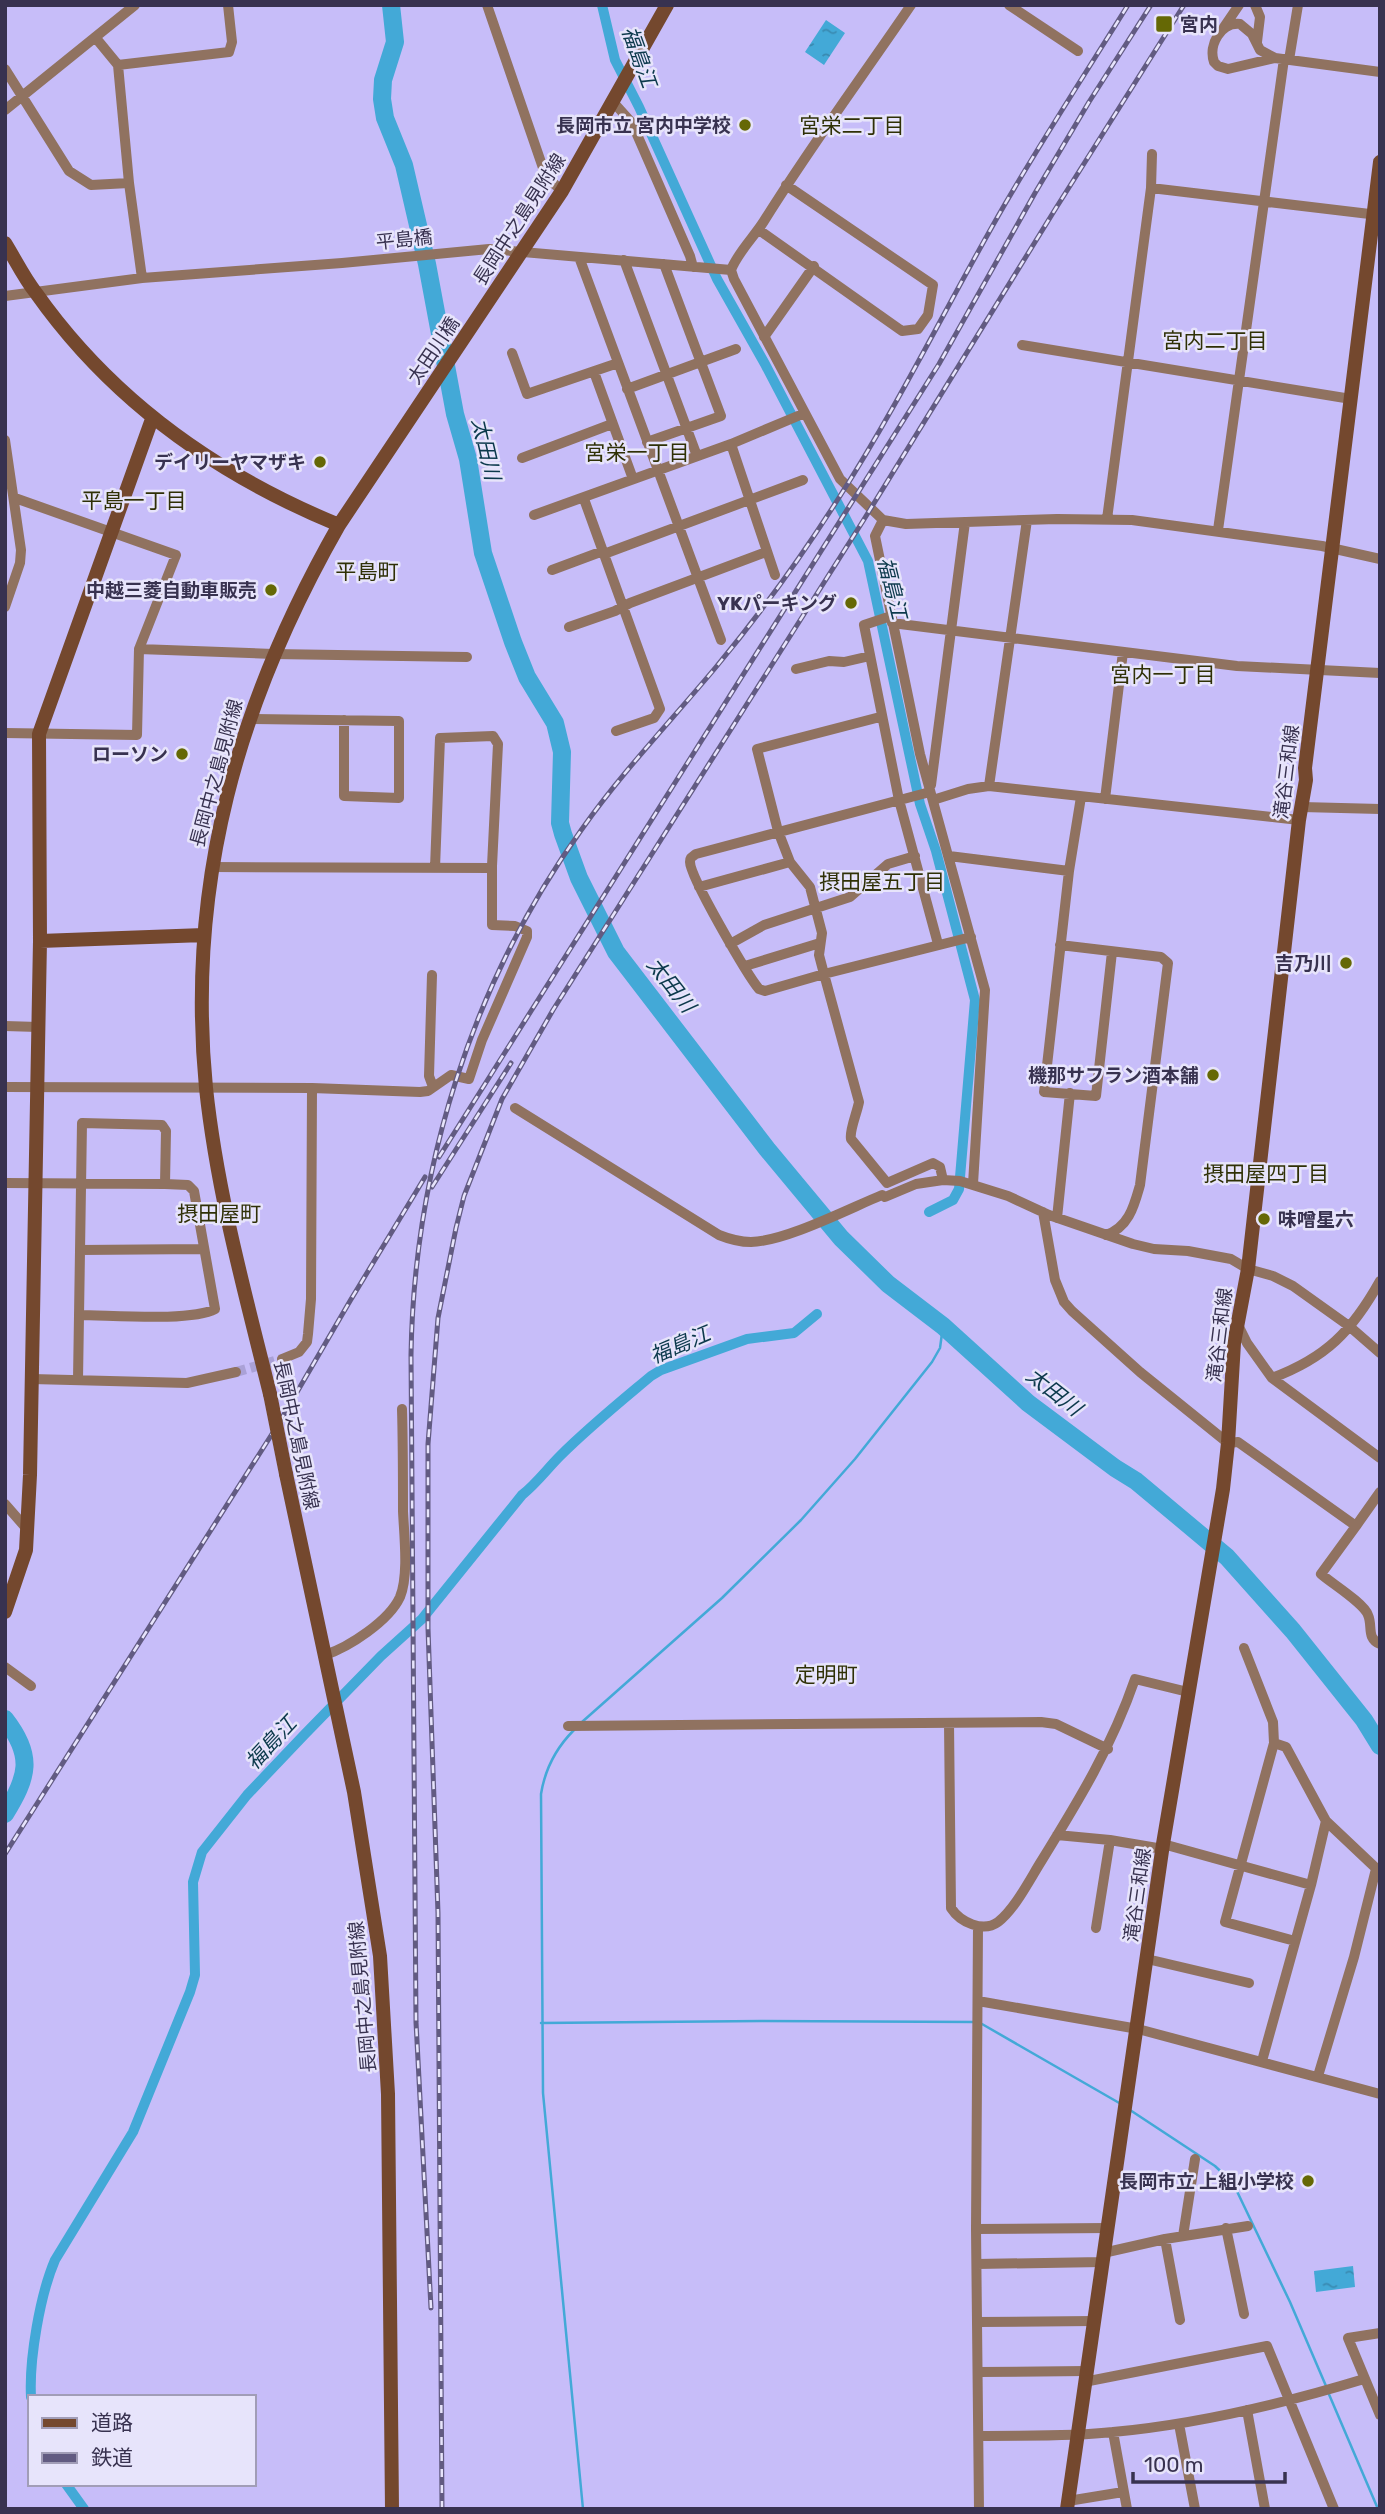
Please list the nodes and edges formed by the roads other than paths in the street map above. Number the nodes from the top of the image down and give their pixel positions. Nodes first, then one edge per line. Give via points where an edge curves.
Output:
1 (135, 5) edge
2 (228, 5) edge
3 (487, 5) edge
4 (667, 5) edge
5 (911, 5) edge
6 (1009, 5) edge
7 (1239, 5) edge
8 (1255, 5) edge
9 (1298, 5) edge
10 (1223, 29) junction
11 (95, 37) junction
12 (1257, 42) junction
13 (1078, 51) dead end
14 (1283, 59) junction
15 (118, 65) junction
16 (5, 69) edge
17 (1380, 72) edge
18 (22, 97) junction
19 (614, 103) junction
20 (5, 110) edge
21 (1152, 154) dead end
22 (1380, 162) edge
23 (129, 183) junction
24 (786, 185) junction
25 (1152, 188) junction
26 (562, 191) junction
27 (1264, 202) junction
28 (1376, 215) edge
29 (759, 230) junction
30 (5, 243) edge
31 (522, 252) junction
32 (579, 257) junction
33 (624, 260) junction
34 (664, 264) junction
35 (814, 266) junction
36 (697, 267) junction
37 (726, 269) junction
38 (142, 278) junction
39 (35, 293) junction
40 (5, 296) edge
41 (486, 307) joint
42 (764, 337) junction
43 (1022, 345) dead end
44 (736, 349) dead end
45 (512, 353) dead end
46 (618, 363) junction
47 (700, 363) junction
48 (1127, 364) junction
49 (594, 372) junction
50 (666, 376) junction
51 (1239, 381) junction
52 (627, 389) junction
53 (1351, 399) junction
54 (412, 414) joint
55 (803, 414) junction
56 (152, 419) junction
57 (612, 424) junction
58 (686, 428) junction
59 (5, 440) edge
60 (647, 442) junction
61 (731, 444) junction
62 (697, 456) junction
63 (522, 458) dead end
64 (657, 470) junction
65 (633, 479) junction
66 (803, 480) dead end
67 (15, 498) junction
68 (584, 499) junction
69 (750, 501) junction
70 (534, 515) dead end
71 (1107, 519) junction
72 (883, 520) junction
73 (1027, 520) junction
74 (965, 523) junction
75 (339, 525) junction
76 (678, 527) junction
77 (1219, 530) junction
78 (112, 532) junction
79 (1334, 547) junction
80 (603, 552) junction
81 (766, 552) junction
82 (1380, 559) edge
83 (552, 570) dead end
84 (775, 575) dead end
85 (697, 577) junction
86 (623, 606) junction
87 (5, 607) edge
88 (890, 619) junction
89 (569, 627) dead end
90 (950, 631) junction
91 (1009, 638) junction
92 (720, 640) dead end
93 (139, 649) junction
94 (1124, 652) junction
95 (273, 654) junction
96 (870, 656) junction
97 (467, 657) dead end
98 (796, 669) dead end
99 (1318, 670) junction
100 (1380, 673) edge
101 (880, 717) junction
102 (249, 719) junction
103 (344, 720) junction
104 (616, 731) dead end
105 (5, 733) edge
106 (39, 734) junction
107 (989, 786) junction
108 (930, 794) junction
109 (1081, 797) junction
110 (901, 799) junction
111 (1105, 799) junction
112 (1380, 809) edge
113 (1300, 813) junction
114 (778, 831) junction
115 (915, 856) junction
116 (949, 856) junction
117 (790, 862) junction
118 (212, 867) junction
119 (435, 868) junction
120 (492, 869) junction
121 (1069, 871) junction
122 (699, 887) junction
123 (815, 909) junction
124 (204, 934) junction
125 (968, 938) junction
126 (40, 941) junction
127 (820, 943) junction
128 (730, 944) junction
129 (938, 944) junction
130 (1060, 945) junction
131 (1112, 951) junction
132 (745, 966) junction
133 (824, 974) junction
134 (432, 975) dead end
135 (5, 1026) edge
136 (38, 1027) junction
137 (5, 1087) edge
138 (206, 1087) junction
139 (433, 1087) junction
140 (37, 1088) junction
141 (312, 1088) junction
142 (1070, 1093) junction
143 (515, 1108) dead end
144 (947, 1180) junction
145 (5, 1183) edge
146 (34, 1183) junction
147 (970, 1183) junction
148 (164, 1184) junction
149 (80, 1185) junction
150 (1043, 1212) junction
151 (1057, 1218) junction
152 (1106, 1235) junction
153 (204, 1248) junction
154 (80, 1250) junction
155 (1248, 1269) junction
156 (1379, 1283) edge
157 (79, 1315) junction
158 (1237, 1322) junction
159 (1349, 1326) junction
160 (1380, 1353) edge
161 (282, 1359) tunnel mouth
162 (236, 1372) tunnel mouth
163 (32, 1378) junction
164 (1272, 1378) junction
165 (78, 1380) junction
166 (402, 1409) dead end
167 (1228, 1443) junction
168 (1380, 1458) edge
169 (1380, 1492) edge
170 (5, 1504) edge
171 (1356, 1525) junction
172 (26, 1528) junction
173 (5, 1612) edge
174 (1380, 1644) edge
175 (1244, 1648) dead end
176 (325, 1655) junction
177 (5, 1667) edge
178 (31, 1686) dead end
179 (1188, 1692) junction
180 (949, 1723) junction
181 (568, 1726) dead end
182 (1274, 1744) junction
183 (1108, 1749) junction
184 (1326, 1821) junction
185 (1057, 1835) junction
186 (1110, 1840) junction
187 (1163, 1846) junction
188 (1240, 1866) junction
189 (1378, 1870) edge
190 (1311, 1885) junction
191 (978, 1926) junction
192 (1096, 1928) dead end
193 (1295, 1941) junction
194 (1147, 1959) junction
195 (1249, 1983) dead end
196 (978, 2001) junction
197 (1138, 2029) junction
198 (1262, 2061) junction
199 (1318, 2076) junction
200 (1380, 2094) edge
201 (1195, 2159) dead end
202 (1248, 2226) dead end
203 (1107, 2228) junction
204 (1226, 2228) junction
205 (976, 2229) junction
206 (1183, 2236) junction
207 (1165, 2239) junction
208 (1102, 2258) junction
209 (977, 2264) junction
210 (1244, 2314) dead end
211 (1181, 2320) dead end
212 (1093, 2321) junction
213 (978, 2322) junction
214 (1380, 2333) edge
215 (978, 2372) junction
216 (1085, 2376) junction
217 (1364, 2379) junction
218 (1289, 2402) junction
219 (1247, 2410) junction
220 (1379, 2411) edge
221 (1179, 2424) junction
222 (1113, 2432) junction
223 (1076, 2435) junction
224 (979, 2436) junction
225 (1123, 2491) junction
226 (1067, 2505) edge
227 (392, 2509) edge
228 (979, 2509) edge
229 (1126, 2509) edge
230 (1195, 2509) edge
231 (1265, 2509) edge
232 (1334, 2509) edge

1 - 11 street
2 - 15 street via 229,52
3 - 26 street via 543,167
4 - 19 main road, 長岡中之島見附線
5 - 24 street
6 - 13 street
7 - 10 street
8 - 12 street via 1260,17
9 - 14 street
10 - 12 street via 1240,24
10 - 14 street via 1212,46 1218,66 1234,68
11 - 15 street
11 - 18 street
12 - 14 street via 1260,50
14 - 17 street
14 - 27 street
15 - 23 street
16 - 18 street
18 - 20 street
18 - 23 street via 76,177 91,185
19 - 26 main road, 長岡中之島見附線
19 - 36 street via 632,123
21 - 25 street
22 - 28 main road, 滝谷三和線
23 - 38 street
24 - 29 street
24 - 35 street via 933,285 928,315 918,329 902,331
25 - 27 street
25 - 48 street
26 - 31 main road, 長岡中之島見附線
27 - 28 street
27 - 51 street
28 - 53 main road, 滝谷三和線
29 - 35 street
29 - 37 street
30 - 39 main road
31 - 32 street, 平島橋
31 - 38 street, 平島橋 via 460,250
31 - 41 main road, 長岡中之島見附線
32 - 33 street, 平島橋
32 - 46 street
33 - 34 street, 平島橋
33 - 50 street
34 - 36 street, 平島橋
34 - 47 street
35 - 42 street
36 - 37 street, 平島橋
37 - 42 street
38 - 39 street, 平島橋
39 - 40 street, 平島橋
39 - 56 main road via 94,364
41 - 54 main road, 太田川橋
42 - 55 street
43 - 48 street
44 - 47 street
45 - 49 street via 527,394
46 - 49 street
46 - 52 street
47 - 50 street
47 - 58 street via 720,415
48 - 51 street
48 - 71 street
49 - 57 street
50 - 52 street
50 - 58 street
51 - 53 street
51 - 77 street
52 - 60 street
53 - 79 main road, 滝谷三和線
54 - 75 main road, 長岡中之島見附線
55 - 61 street
55 - 72 street via 840,479
56 - 75 main road via 263,491
56 - 78 main road
57 - 63 street
57 - 65 street
58 - 60 street
58 - 62 street
59 - 67 street
60 - 64 street
61 - 62 street
61 - 69 street
62 - 64 street
64 - 65 street
64 - 76 street
65 - 68 street
66 - 69 street
67 - 78 street
67 - 87 street via 20,563
68 - 70 street
68 - 80 street
69 - 76 street
69 - 81 street
71 - 73 street
71 - 77 street
72 - 74 street
72 - 88 street via 874,536
73 - 74 street
73 - 91 street
74 - 90 street
75 - 95 main road, 長岡中之島見附線
76 - 80 street
76 - 85 street
77 - 79 street
78 - 93 street via 176,555
78 - 106 main road
79 - 82 street
79 - 99 main road, 滝谷三和線
80 - 83 street
80 - 86 street
81 - 84 street
81 - 85 street
85 - 86 street
85 - 92 street
86 - 89 street
86 - 104 street via 660,709 654,718
88 - 90 street
88 - 96 street via 864,625
88 - 108 street
90 - 91 street
90 - 108 street
91 - 94 street
91 - 107 street
93 - 95 street
93 - 106 street via 136,734
94 - 99 street via 1237,666
94 - 111 street
95 - 97 street
95 - 102 main road, 長岡中之島見附線
96 - 98 street
96 - 101 street
99 - 100 street
99 - 113 main road, 滝谷三和線
101 - 110 street
101 - 114 street via 757,749
102 - 103 street
102 - 118 main road, 長岡中之島見附線 via 226,796
103 - 103 street via 399,721 399,798 344,796
105 - 106 street
106 - 126 main road
107 - 108 street
107 - 109 street
108 - 110 street
108 - 116 street
109 - 111 street
109 - 121 street
110 - 114 street
110 - 115 street
111 - 113 street
112 - 113 street
113 - 155 main road, 滝谷三和線
114 - 117 street
114 - 122 street via 696,854 690,860
115 - 123 street via 888,864 849,897
115 - 129 street
116 - 121 street
116 - 125 street
117 - 122 street
117 - 123 street via 810,887
118 - 119 street
118 - 124 main road, 長岡中之島見附線
119 - 120 street
119 - 120 street via 440,738 493,736 498,744
120 - 139 street via 492,925 515,926 527,931 527,937 469,1079 451,1075
121 - 130 street
122 - 128 street
123 - 127 street
123 - 128 street via 764,925
124 - 126 main road
124 - 138 main road, 長岡中之島見附線
125 - 129 street
125 - 147 street via 986,1001
126 - 136 main road
127 - 132 street
127 - 133 street
128 - 132 street
129 - 133 street
130 - 131 street
130 - 142 street via 1044,1092
131 - 142 street via 1096,1096
131 - 152 street via 1161,957 1168,967 1140,1185 1126,1221
132 - 133 street via 754,983 765,991
133 - 144 street via 859,1102 851,1139 887,1183 933,1163
134 - 139 street via 429,1076
135 - 136 street
136 - 140 main road
137 - 140 street
138 - 140 street
138 - 141 street
138 - 176 main road, 長岡中之島見附線, bridge via 226,1212
139 - 141 street via 420,1092
140 - 146 main road
141 - 161 street via 308,1334 299,1352
142 - 151 street
143 - 144 street via 719,1235 749,1242 778,1238 916,1184
144 - 147 street
145 - 146 street
146 - 149 street
146 - 163 main road
147 - 150 street
148 - 149 street
148 - 149 street via 166,1131 162,1125 82,1124
148 - 153 street via 188,1185 194,1191
149 - 154 street
150 - 151 street
150 - 167 street via 1055,1280 1064,1302 1140,1372
151 - 152 street
152 - 155 street via 1154,1249 1231,1259
153 - 154 street
153 - 157 street via 215,1309 206,1314
154 - 157 street
155 - 158 main road, 滝谷三和線
155 - 159 street via 1293,1286
156 - 159 street
157 - 165 street
158 - 164 street
158 - 167 main road, 滝谷三和線
159 - 160 street
159 - 164 street via 1322,1354
162 - 165 street via 187,1383
163 - 165 street
163 - 172 main road
164 - 168 street
166 - 176 street via 401,1594 380,1621 350,1644
167 - 171 street via 1238,1442
167 - 179 main road, 滝谷三和線
169 - 171 street
170 - 172 street
171 - 174 street via 1321,1574 1364,1608 1370,1634
172 - 173 main road via 26,1550
175 - 182 street via 1273,1722
176 - 227 main road, 長岡中之島見附線 via 363,1838 383,1990
177 - 178 street
179 - 183 street via 1135,1679
179 - 187 main road, 滝谷三和線
180 - 181 street
180 - 183 street via 1056,1724
180 - 191 street via 951,1908 958,1917
182 - 184 street via 1286,1747
182 - 188 street
183 - 185 street
184 - 189 street
184 - 190 street
185 - 186 street
185 - 191 street via 1005,1914 992,1925
186 - 187 street
186 - 192 street
187 - 188 street
187 - 194 main road, 滝谷三和線
188 - 190 street
188 - 193 street via 1225,1922
189 - 199 street
190 - 193 street
191 - 196 street
193 - 198 street
194 - 195 street
194 - 197 main road, 滝谷三和線
196 - 197 street
196 - 205 street
197 - 198 street
197 - 203 main road, 滝谷三和線
198 - 199 street
199 - 200 street
201 - 206 street
202 - 204 street
203 - 205 street
203 - 208 main road, 滝谷三和線
204 - 206 street
204 - 210 street
205 - 209 street
206 - 207 street
207 - 208 street
207 - 211 street
208 - 209 street
208 - 212 main road, 滝谷三和線
209 - 213 street
212 - 213 street
212 - 216 main road, 滝谷三和線
213 - 215 street
214 - 217 street via 1348,2338
215 - 216 street
215 - 224 street
216 - 218 street via 1267,2346
216 - 223 main road, 滝谷三和線
217 - 218 street
217 - 220 street
218 - 219 street
218 - 232 street
219 - 221 street
219 - 231 street
221 - 222 street
221 - 230 street
222 - 223 street
222 - 225 street
223 - 224 street
223 - 226 main road, 滝谷三和線
224 - 228 street
225 - 226 street
225 - 229 street

